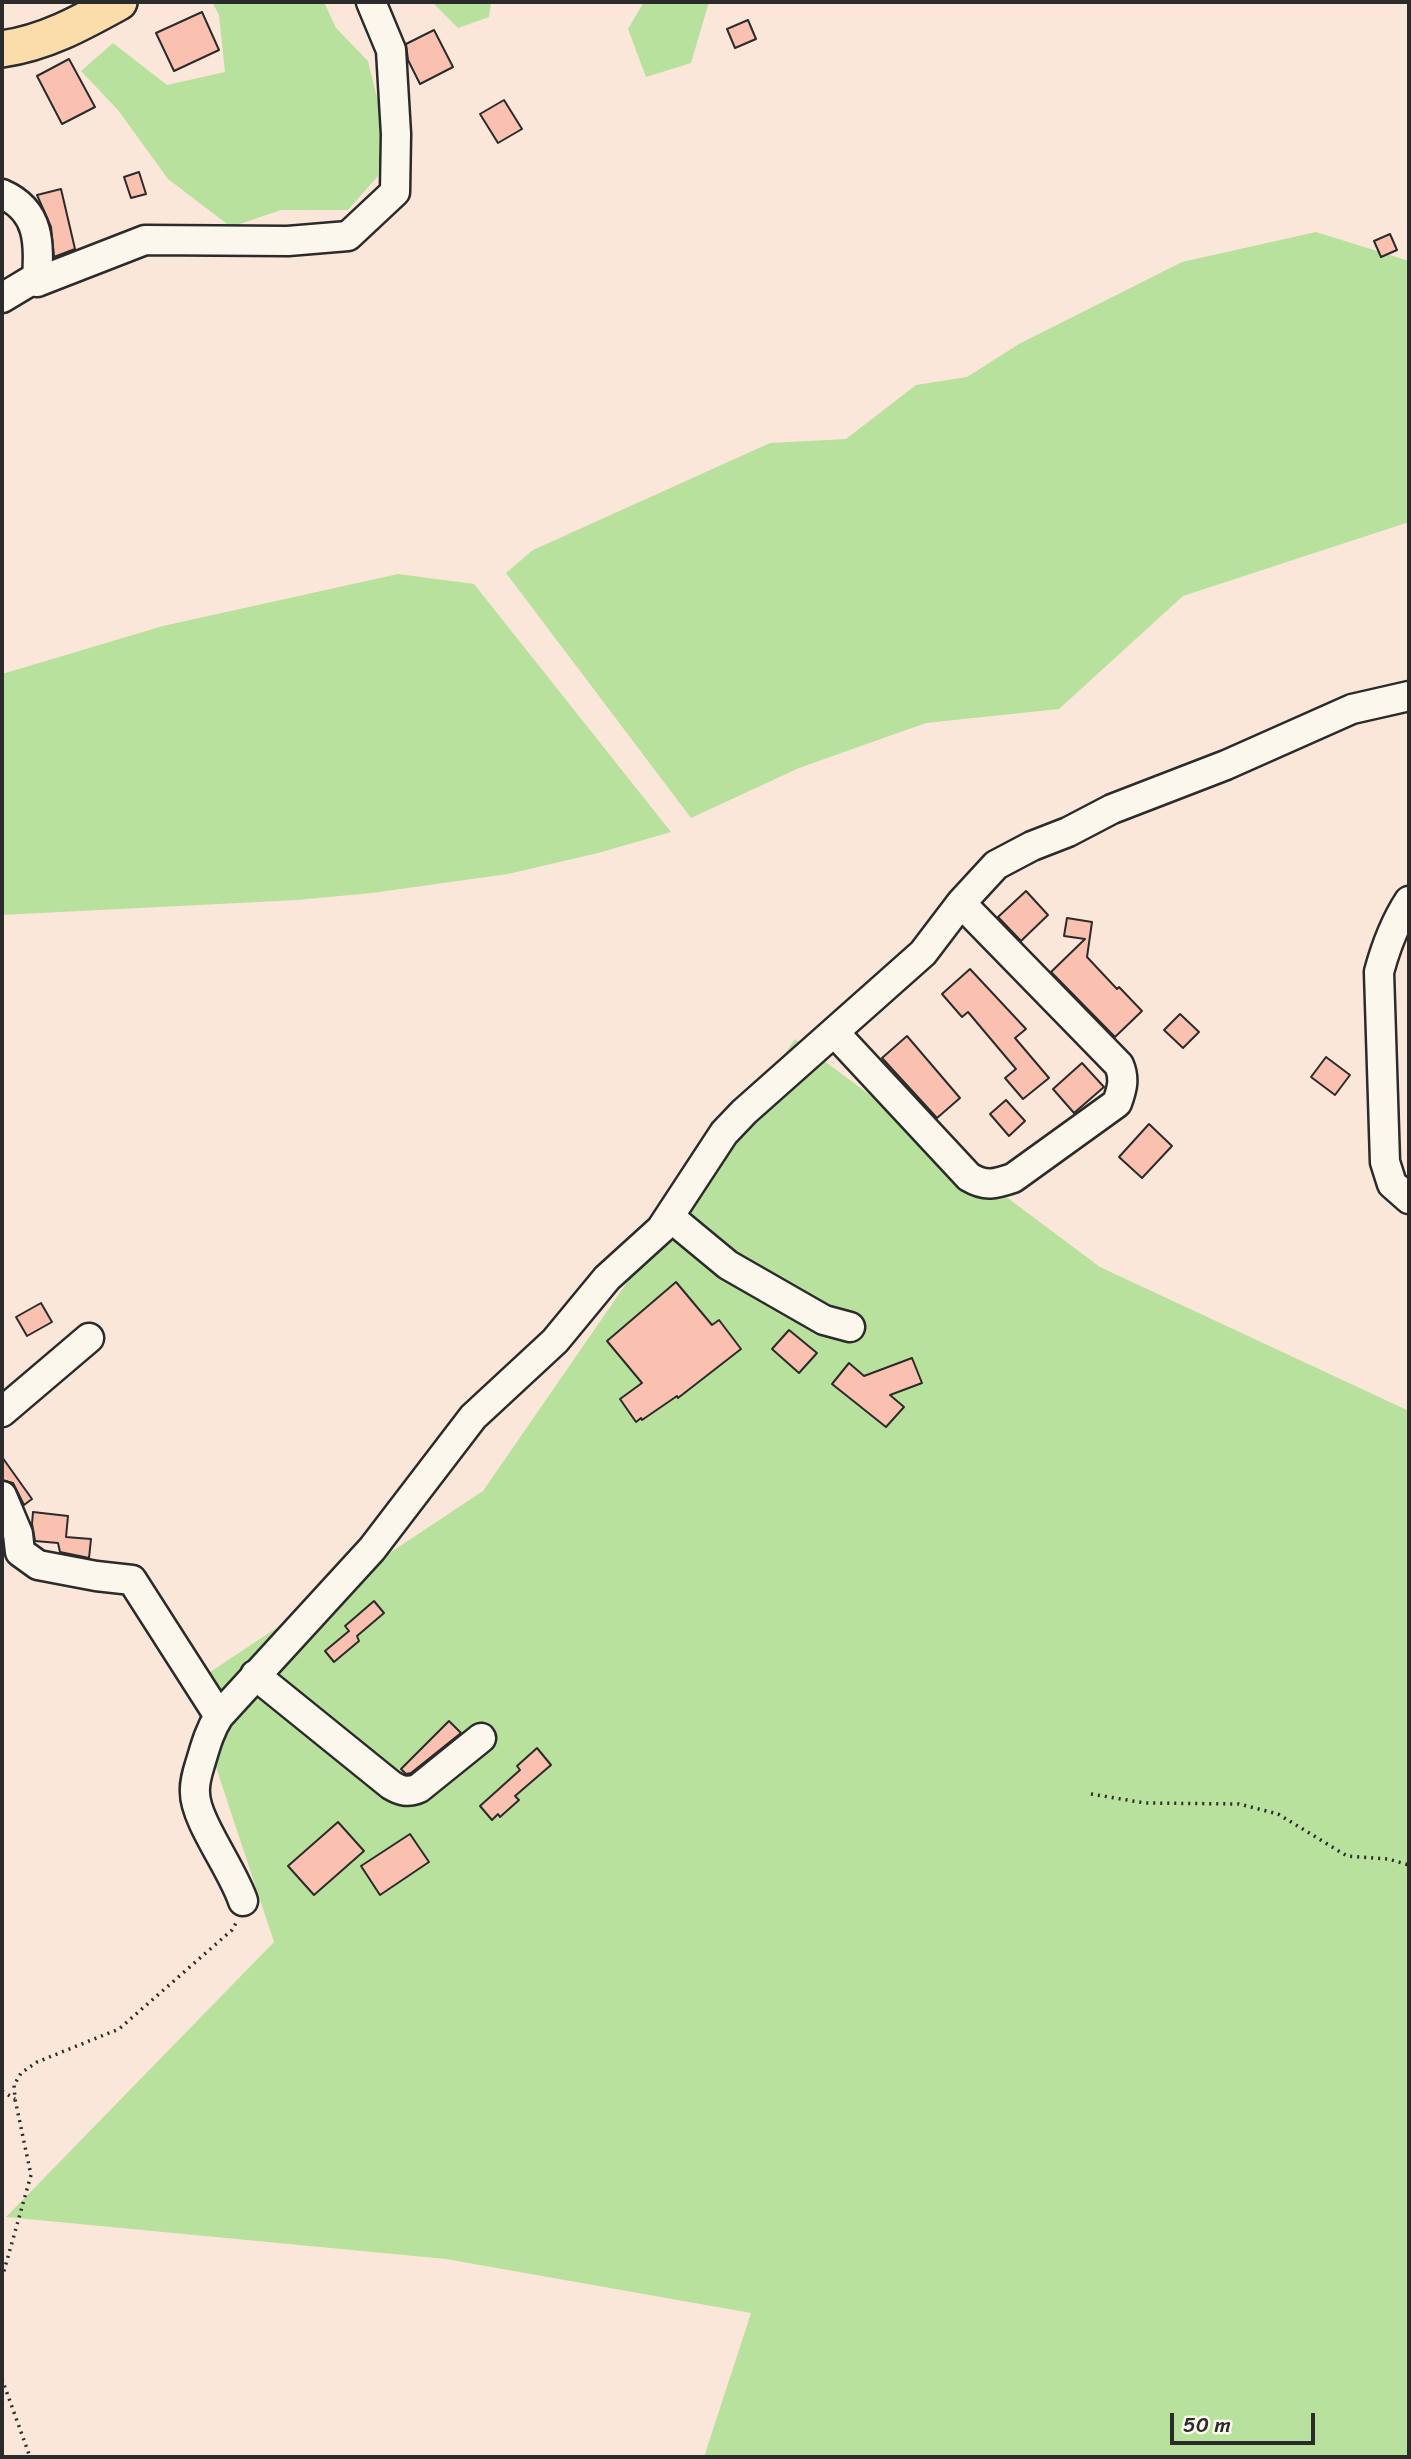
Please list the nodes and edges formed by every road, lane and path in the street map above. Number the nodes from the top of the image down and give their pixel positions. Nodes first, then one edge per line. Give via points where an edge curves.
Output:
1 (119, 2) edge
2 (371, 2) edge
3 (2, 49) edge
4 (2, 194) edge
5 (37, 282) junction
6 (2, 298) edge
7 (1409, 696) edge
8 (1409, 901) edge
9 (961, 903) junction
10 (834, 1032) junction
11 (1409, 1199) edge
12 (670, 1217) junction
13 (850, 1328) dead end
14 (89, 1338) dead end
15 (2, 1412) edge
16 (2, 1496) edge
17 (255, 1675) junction
18 (219, 1716) junction
19 (481, 1738) dead end
20 (1091, 1794) dead end
21 (1409, 1866) edge
22 (243, 1901) joint
23 (2, 2091) edge
24 (15, 2099) junction
25 (2, 2278) edge
26 (2, 2379) edge
27 (30, 2457) edge

1 - 3 main road via 62,33
2 - 5 street via 391,50 395,191 348,236 288,241 145,240
4 - 5 street via 16,200 35,227
5 - 6 street via 32,280
7 - 9 street via 1352,709 1112,809 996,865
8 - 11 street via 1385,946 1379,972 1385,1163 1392,1184
9 - 10 street via 923,953
9 - 10 street via 1119,1065 1123,1086 1117,1103 1013,1178 981,1184 969,1177
10 - 12 street via 724,1133
12 - 13 street via 729,1265 824,1320
12 - 17 street via 607,1278 555,1341 473,1417 372,1549
14 - 15 street
16 - 18 street via 18,1534 20,1552 38,1565 132,1580
17 - 18 street
17 - 19 street via 401,1791 419,1788
18 - 22 street via 210,1731 195,1793 198,1811
20 - 21 path via 1145,1804 1239,1804 1278,1814 1347,1856 1388,1859
22 - 24 path via 232,1930 132,2019 108,2035 37,2062 21,2073 14,2085
23 - 24 path
24 - 25 path via 31,2175
26 - 27 path

